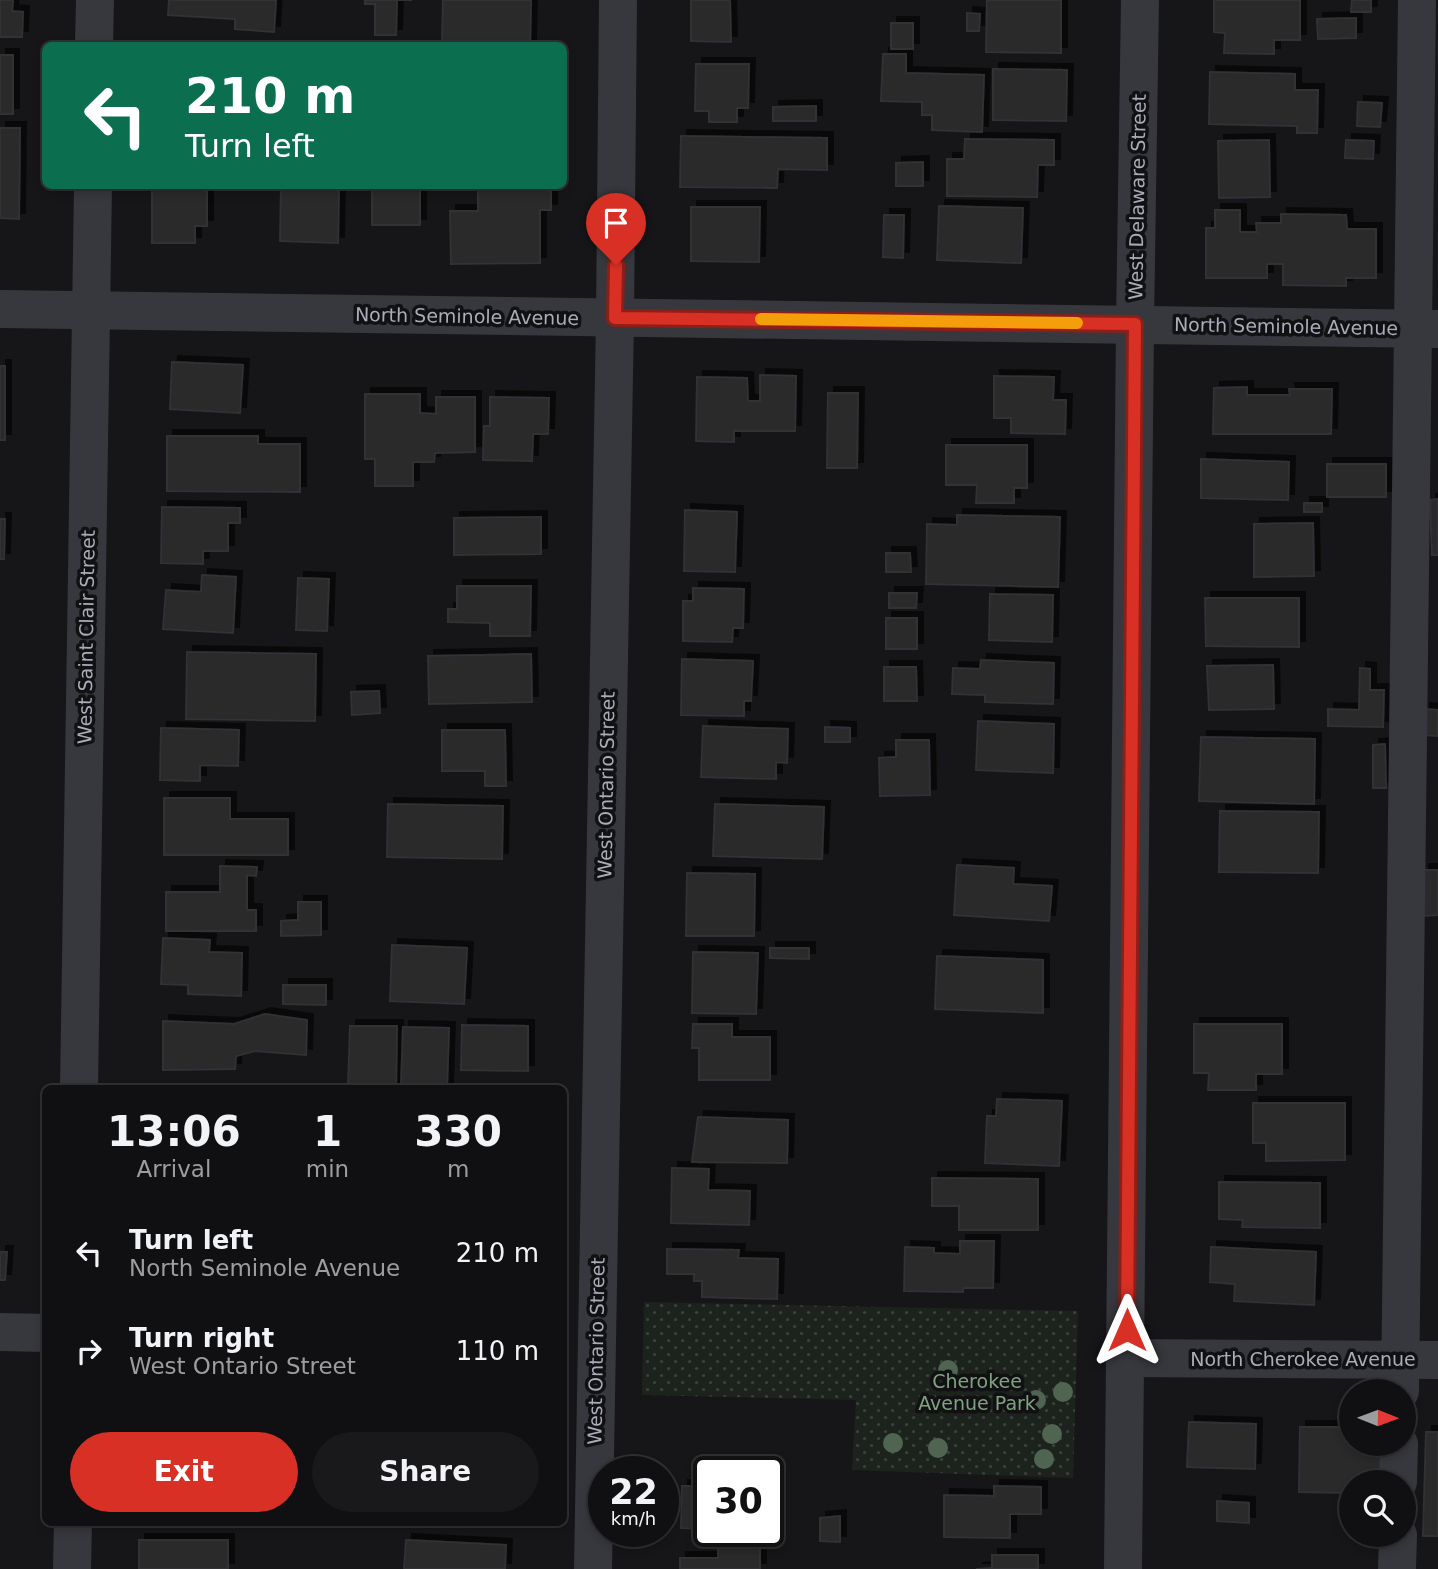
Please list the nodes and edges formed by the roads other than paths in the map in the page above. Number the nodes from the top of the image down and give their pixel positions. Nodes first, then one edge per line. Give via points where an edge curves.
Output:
1 (94, 0) edge
2 (618, 0) edge
3 (1140, 0) edge
4 (1417, 0) edge
5 (94, 42) edge
6 (93, 189) edge
7 (0, 309) edge
8 (92, 310) junction
9 (615, 318) junction
10 (1135, 324) junction
11 (1426, 328) edge
12 (79, 1085) edge
13 (0, 1332) edge
14 (42, 1333) edge
15 (580, 1336) edge
16 (1127, 1358) junction
17 (1438, 1360) edge
18 (1400, 1375) edge
19 (73, 1526) edge
20 (1398, 1547) edge
21 (72, 1569) edge
22 (593, 1569) edge
23 (1123, 1569) edge
24 (1397, 1569) edge

1 - 5 street
2 - 9 street, West Ontario Street
3 - 10 street, West Delaware Street
4 - 11 street
6 - 8 street, West Saint Clair Street
7 - 8 street, North Seminole Avenue
8 - 9 street, North Seminole Avenue
8 - 12 street, West Saint Clair Street
9 - 10 street, North Seminole Avenue
9 - 15 street, West Ontario Street
10 - 11 street, North Seminole Avenue
10 - 16 street, West Delaware Street
11 - 18 street
13 - 14 street
15 - 22 street, West Ontario Street
16 - 18 street, North Cherokee Avenue
16 - 23 street, West Delaware Street
17 - 18 street, North Cherokee Avenue
19 - 21 street
20 - 24 street

